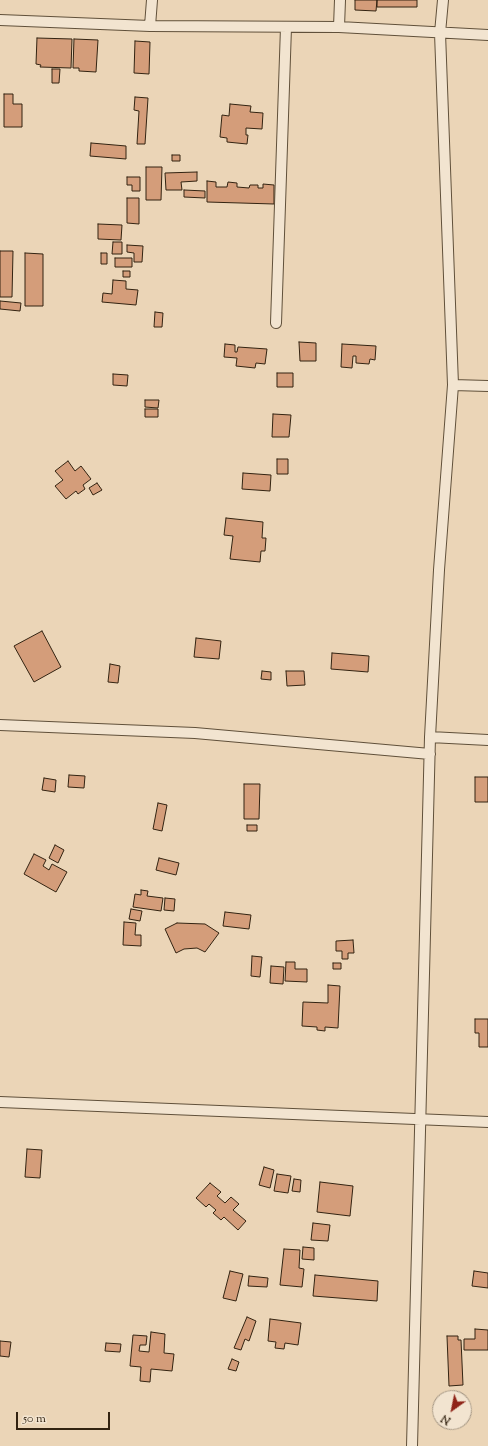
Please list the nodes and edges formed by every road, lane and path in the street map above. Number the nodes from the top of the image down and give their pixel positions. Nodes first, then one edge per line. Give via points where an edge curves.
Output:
1 (152, 0) edge
2 (340, 0) edge
3 (443, 0) edge
4 (0, 20) edge
5 (150, 26) junction
6 (286, 27) junction
7 (339, 27) junction
8 (440, 33) junction
9 (488, 35) edge
10 (276, 323) dead end
11 (453, 385) junction
12 (488, 386) edge
13 (0, 725) edge
14 (430, 736) junction
15 (488, 740) edge
16 (430, 754) junction
17 (0, 1102) edge
18 (420, 1120) junction
19 (488, 1122) edge
20 (412, 1446) edge

1 - 5 street
2 - 7 street
3 - 8 street
4 - 5 street
5 - 6 street
6 - 7 street
6 - 10 street
7 - 8 street
8 - 9 street
8 - 11 street
11 - 12 street
11 - 14 street
13 - 16 street via 195,733
14 - 15 street
14 - 16 street
16 - 18 street
17 - 18 street
18 - 19 street
18 - 20 street

